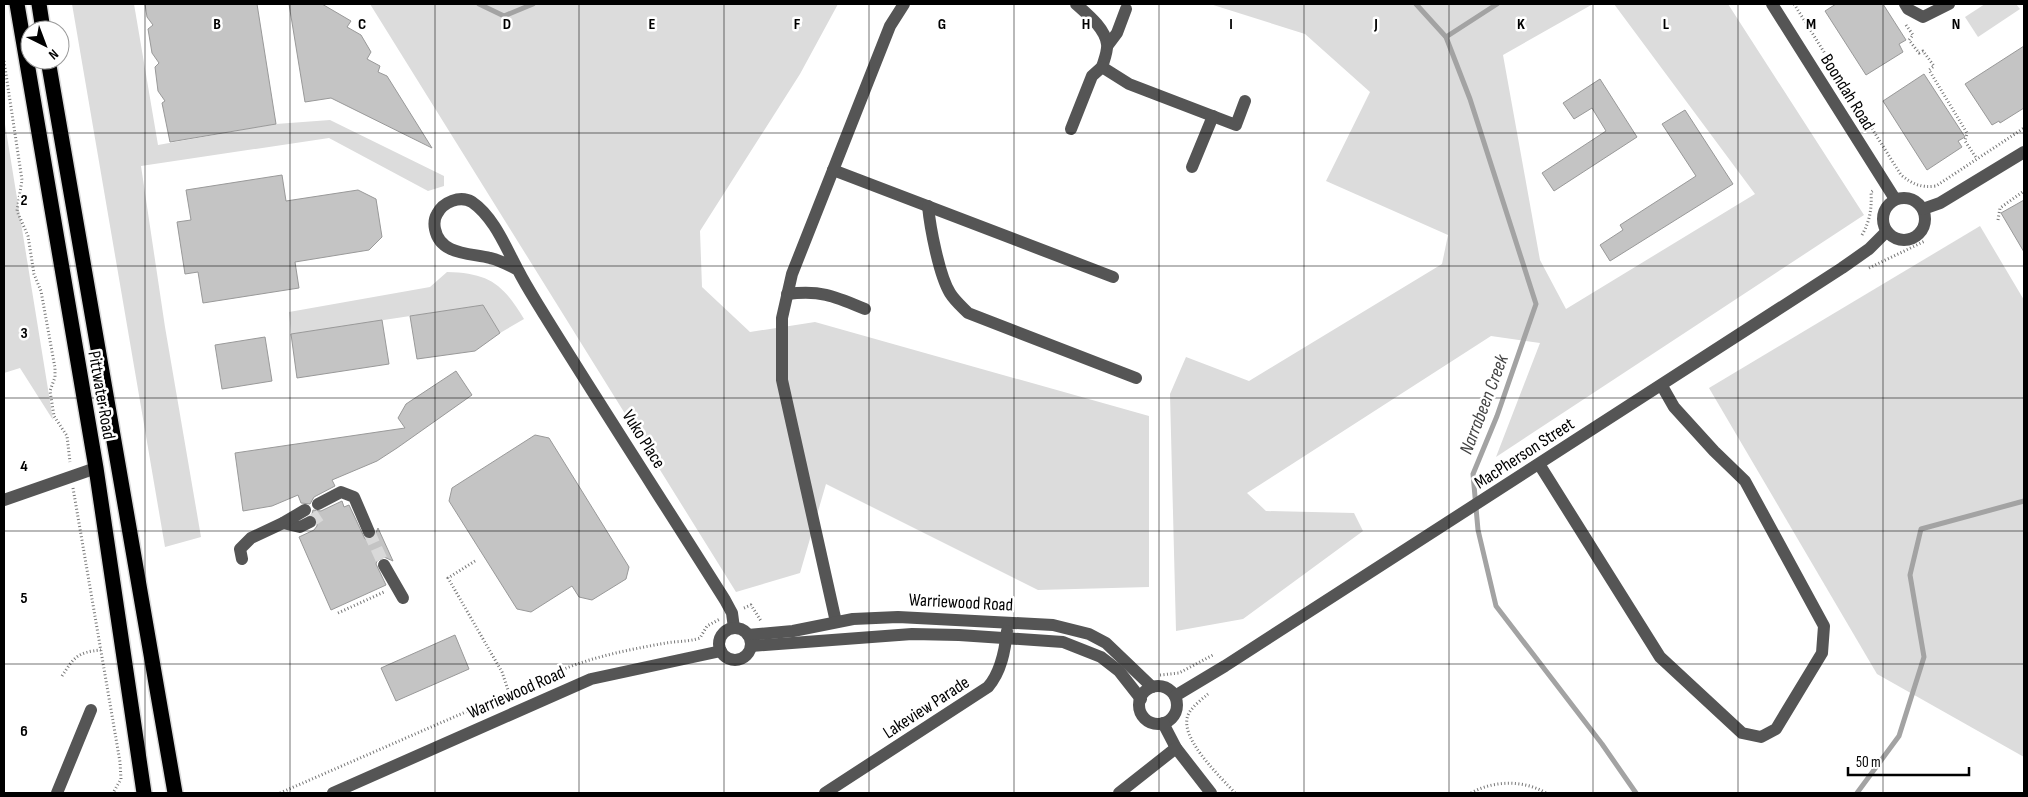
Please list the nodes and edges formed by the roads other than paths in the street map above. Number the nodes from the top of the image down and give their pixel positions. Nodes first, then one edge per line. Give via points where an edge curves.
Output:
1 (16, 4) edge
2 (39, 4) edge
3 (904, 4) edge
4 (1076, 4) edge
5 (1772, 4) edge
6 (1905, 4) edge
7 (1949, 4) edge
8 (1126, 9) dead end
9 (41, 20) edge
10 (1108, 45) junction
11 (1102, 67) junction
12 (50, 70) edge
13 (1245, 101) dead end
14 (1213, 116) junction
15 (1071, 129) dead end
16 (2024, 152) edge
17 (1192, 167) dead end
18 (833, 170) junction
19 (1896, 199) junction
20 (928, 206) junction
21 (1923, 209) junction
22 (1886, 232) junction
23 (518, 270) junction
24 (1114, 277) dead end
25 (787, 294) junction
26 (865, 309) dead end
27 (1136, 378) dead end
28 (1662, 386) junction
29 (1539, 464) junction
30 (96, 468) junction
31 (4, 500) edge
32 (320, 509) tunnel mouth
33 (304, 510) tunnel mouth
34 (310, 522) tunnel mouth
35 (283, 523) junction
36 (369, 532) tunnel mouth
37 (242, 559) dead end
38 (384, 565) tunnel mouth
39 (403, 598) dead end
40 (836, 622) junction
41 (1007, 622) junction
42 (734, 628) junction
43 (1006, 638) junction
44 (749, 640) junction
45 (721, 651) junction
46 (1153, 681) junction
47 (1175, 696) junction
48 (1141, 699) junction
49 (91, 710) dead end
50 (1163, 723) junction
51 (1176, 748) junction
52 (57, 793) edge
53 (144, 793) edge
54 (174, 793) edge
55 (333, 793) edge
56 (825, 793) edge
57 (1119, 793) edge
58 (1212, 793) edge

1 - 30 highway, Pittwater Road
2 - 9 highway
3 - 18 street via 890,26
4 - 10 street via 1099,28
5 - 19 street, Boondah Road
6 - 7 street via 1923,17
8 - 10 street via 1117,34
10 - 11 street
11 - 14 street via 1128,84
11 - 15 street via 1092,76
12 - 54 highway, Pittwater Road
13 - 14 street via 1236,125
14 - 17 street
16 - 21 street via 1940,203
18 - 20 street
18 - 25 street
19 - 21 street via 1908,198
19 - 22 street via 1882,217
20 - 24 street
20 - 27 street via 930,228 948,291 968,312
21 - 22 street via 1925,223 1912,239 1898,240
22 - 28 street, MacPherson Street via 1869,250
23 - 23 street, Vuko Place via 491,258 450,250 442,244 434,223 442,207 456,199 474,203 508,249
23 - 42 street, Vuko Place via 732,613
25 - 26 street via 826,293
25 - 40 street via 782,318 782,380
28 - 29 street, MacPherson Street
28 - 29 street via 1681,414 1745,480 1824,626 1822,653 1776,729 1761,737 1742,733 1660,657
29 - 47 street, MacPherson Street
30 - 31 street
30 - 53 highway, Pittwater Road
32 - 36 street via 340,492 354,497
33 - 35 street
34 - 35 street via 300,527
35 - 37 street via 250,538 240,549
38 - 39 street
40 - 41 street, Warriewood Road via 898,617
40 - 44 street, Warriewood Road
41 - 43 street, Lakeview Parade
41 - 46 street, Warriewood Road via 1053,625 1089,634 1113,648
42 - 44 street via 741,629
42 - 45 street via 721,636
43 - 44 street, Warriewood Road via 912,634
43 - 48 street, Warriewood Road via 1063,642 1093,652 1119,671
43 - 56 street, Lakeview Parade via 1001,663 988,687
44 - 45 street via 749,652 738,660
45 - 55 street, Warriewood Road via 591,679
46 - 47 street
46 - 48 street
47 - 50 street via 1176,713
48 - 50 street via 1140,710 1146,720
49 - 52 street
50 - 51 street
51 - 57 street
51 - 58 street

